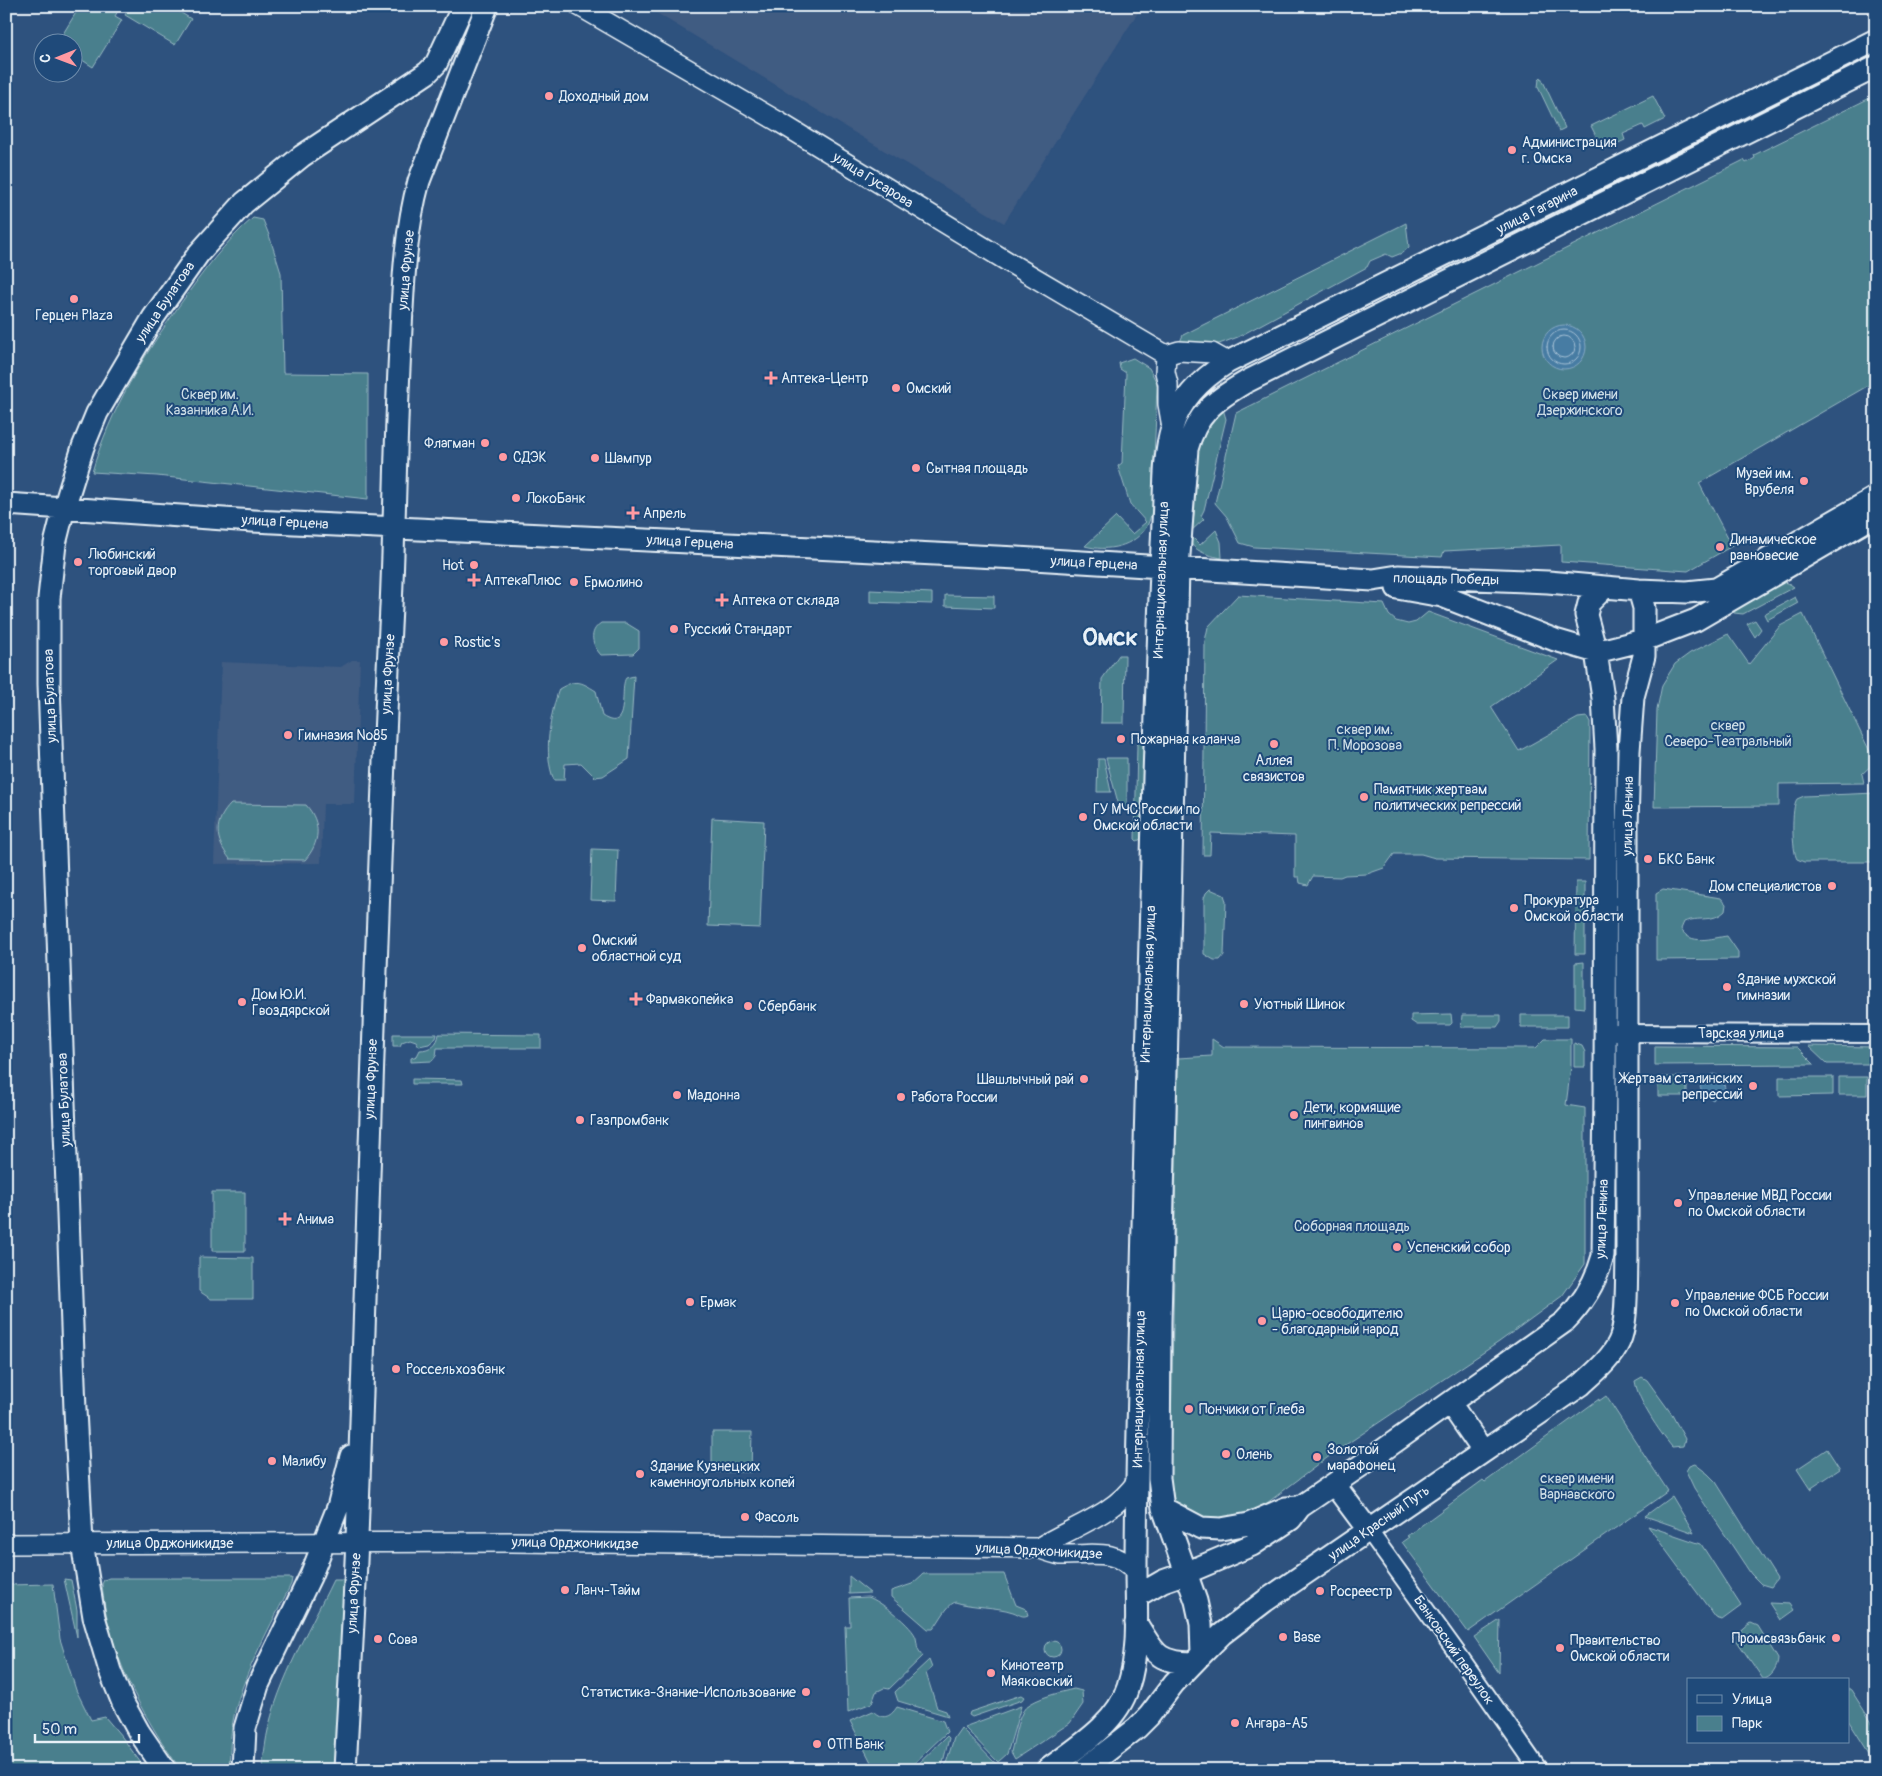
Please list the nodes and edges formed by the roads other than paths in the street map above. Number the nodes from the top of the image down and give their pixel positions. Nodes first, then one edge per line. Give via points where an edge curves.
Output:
1 (464, 6) edge
2 (487, 6) edge
3 (579, 6) edge
4 (1876, 40) edge
5 (1876, 67) edge
6 (1455, 251) junction
7 (1466, 272) junction
8 (1166, 354) junction
9 (1228, 362) junction
10 (1201, 382) joint
11 (1221, 396) joint
12 (1172, 427) junction
13 (1876, 497) edge
14 (6, 504) edge
15 (64, 508) junction
16 (1876, 516) edge
17 (395, 528) junction
18 (1170, 567) junction
19 (1373, 580) junction
20 (1638, 590) junction
21 (1601, 591) junction
22 (1644, 640) junction
23 (1596, 652) junction
24 (1617, 865) junction
25 (1606, 1032) junction
26 (1627, 1033) junction
27 (1876, 1034) edge
28 (1626, 1258) joint
29 (1450, 1403) junction
30 (361, 1416) junction
31 (1483, 1451) junction
32 (1137, 1481) junction
33 (1334, 1484) junction
34 (1300, 1507) junction
35 (1163, 1508) junction
36 (1369, 1531) junction
37 (357, 1542) junction
38 (82, 1543) junction
39 (323, 1543) junction
40 (6, 1544) edge
41 (1038, 1548) junction
42 (1136, 1572) junction
43 (1186, 1573) junction
44 (1137, 1596) junction
45 (1136, 1624) junction
46 (1197, 1658) junction
47 (165, 1770) edge
48 (243, 1770) edge
49 (345, 1770) edge
50 (1047, 1770) edge
51 (1083, 1770) edge
52 (1539, 1770) edge

1 - 15 main road, улица Булатова via 436,64 427,73 302,156 244,203 199,254 152,318 97,413
2 - 17 main road, улица Фрунзе via 413,203 402,309
3 - 8 main road, улица Гусарова
4 - 6 main road, улица Гагарина
5 - 7 main road, улица Гагарина
6 - 7 main road
6 - 9 main road, улица Гагарина
7 - 11 main road, улица Гагарина
8 - 9 main road via 1178,351 1212,353
8 - 12 main road
9 - 10 main road, улица Гагарина
10 - 12 main road, Интернациональная улица via 1186,400
11 - 18 main road, Интернациональная улица via 1191,434
12 - 18 main road, Интернациональная улица via 1167,456
13 - 20 main road, площадь Победы via 1716,589 1687,592
14 - 15 main road, улица Герцена
15 - 17 main road, улица Герцена
15 - 38 main road, улица Булатова via 55,544 49,598 50,684
16 - 22 main road via 1696,620
17 - 18 main road, улица Герцена
17 - 30 main road, улица Фрунзе via 374,1003
18 - 19 main road, улица Герцена
18 - 32 main road, Интернациональная улица via 1146,1057
18 - 35 main road, Интернациональная улица via 1160,1322 1159,1478
19 - 21 main road, площадь Победы via 1398,576 1548,582
19 - 23 main road, площадь Победы via 1398,589 1442,596 1555,640
20 - 21 main road, площадь Победы
20 - 22 main road via 1644,608
21 - 23 main road via 1589,603 1586,615
22 - 23 main road
22 - 24 main road, улица Ленина via 1644,656 1633,697
23 - 24 main road, улица Ленина
24 - 25 main road, улица Ленина
24 - 26 main road, улица Ленина
25 - 26 street, Тарская улица
25 - 29 main road, улица Ленина via 1602,1256 1599,1271 1574,1313 1564,1322
26 - 27 street, Тарская улица
26 - 28 main road, улица Ленина
28 - 31 main road, улица Красный Путь via 1624,1328 1613,1352 1581,1385
29 - 31 main road
29 - 33 main road
30 - 37 main road, улица Фрунзе
30 - 39 main road, улица Фрунзе via 338,1507
31 - 36 main road, улица Красный Путь
32 - 41 main road via 1115,1506
32 - 42 main road, Интернациональная улица
33 - 34 main road
33 - 36 main road
34 - 35 main road via 1286,1508 1249,1524 1221,1529 1201,1528
34 - 43 main road via 1291,1519 1252,1544
35 - 43 main road, Интернациональная улица
36 - 46 main road, улица Красный Путь via 1265,1601
36 - 52 street, Банковский переулок
37 - 39 main road, улица Орджоникидзе
37 - 41 main road, улица Орджоникидзе
37 - 49 main road, улица Фрунзе
38 - 39 main road, улица Орджоникидзе
38 - 40 main road, улица Орджоникидзе
38 - 47 main road, улица Булатова via 94,1617 110,1671 139,1732
39 - 48 main road, улица Фрунзе via 258,1684 245,1728
41 - 42 main road, улица Орджоникидзе via 1059,1555 1114,1556 1127,1561
42 - 44 main road, Интернациональная улица
43 - 44 main road via 1163,1581
43 - 46 main road via 1202,1624
44 - 45 main road
45 - 46 main road via 1162,1658 1173,1663
45 - 50 main road via 1133,1665 1122,1702 1098,1730
46 - 51 main road, улица Красный Путь via 1137,1728

